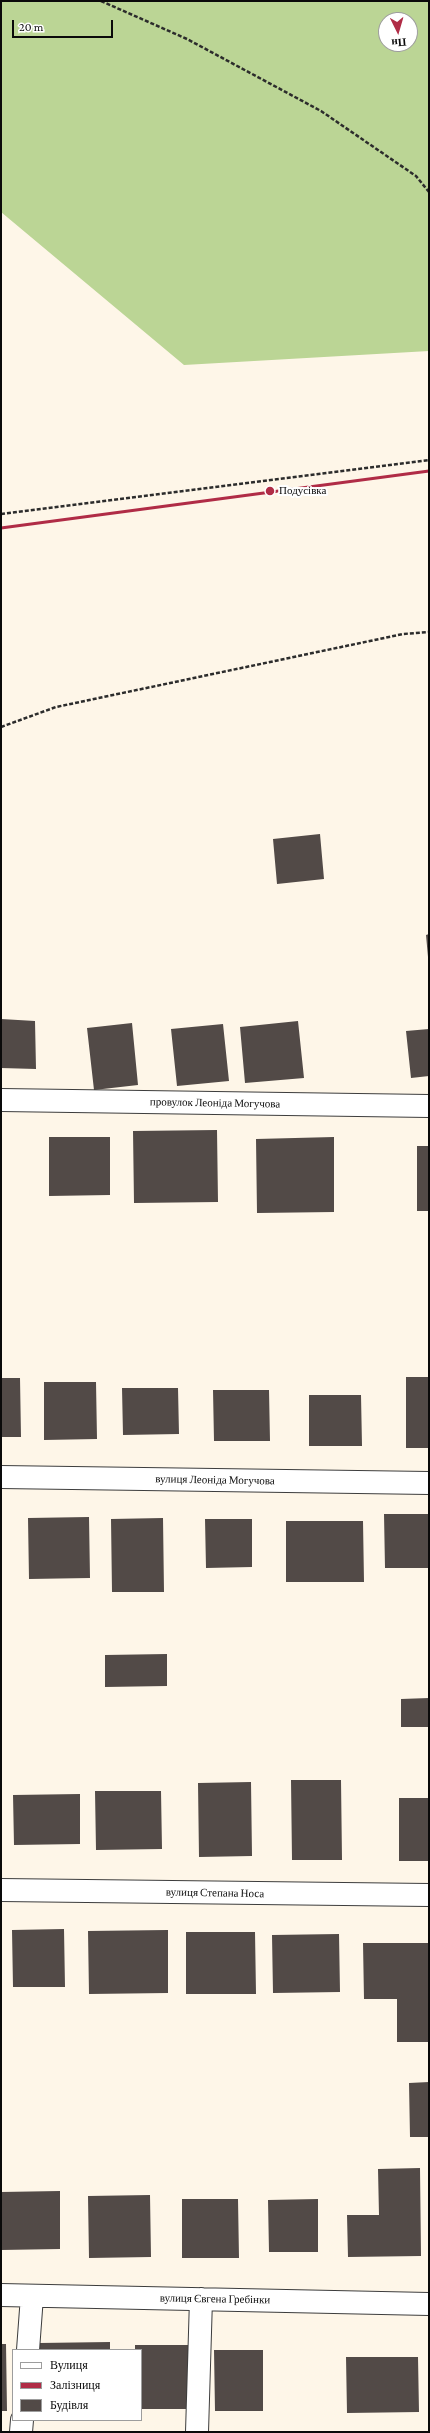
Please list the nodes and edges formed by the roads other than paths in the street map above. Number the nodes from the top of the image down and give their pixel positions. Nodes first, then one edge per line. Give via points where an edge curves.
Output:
1 (1, 1100) edge
2 (429, 1106) edge
3 (1, 1477) edge
4 (429, 1483) edge
5 (1, 1890) edge
6 (429, 1895) edge
7 (1, 2295) edge
8 (32, 2296) junction
9 (201, 2299) junction
10 (429, 2304) edge
11 (28, 2349) edge
12 (22, 2421) edge
13 (21, 2432) edge
14 (197, 2432) edge

1 - 2 street, провулок Леоніда Могучова
3 - 4 street, вулиця Леоніда Могучова
5 - 6 street, вулиця Степана Носа
7 - 8 street, вулиця Євгена Гребінки
8 - 9 street, вулиця Євгена Гребінки
8 - 11 street
9 - 10 street, вулиця Євгена Гребінки
9 - 14 street
12 - 13 street

